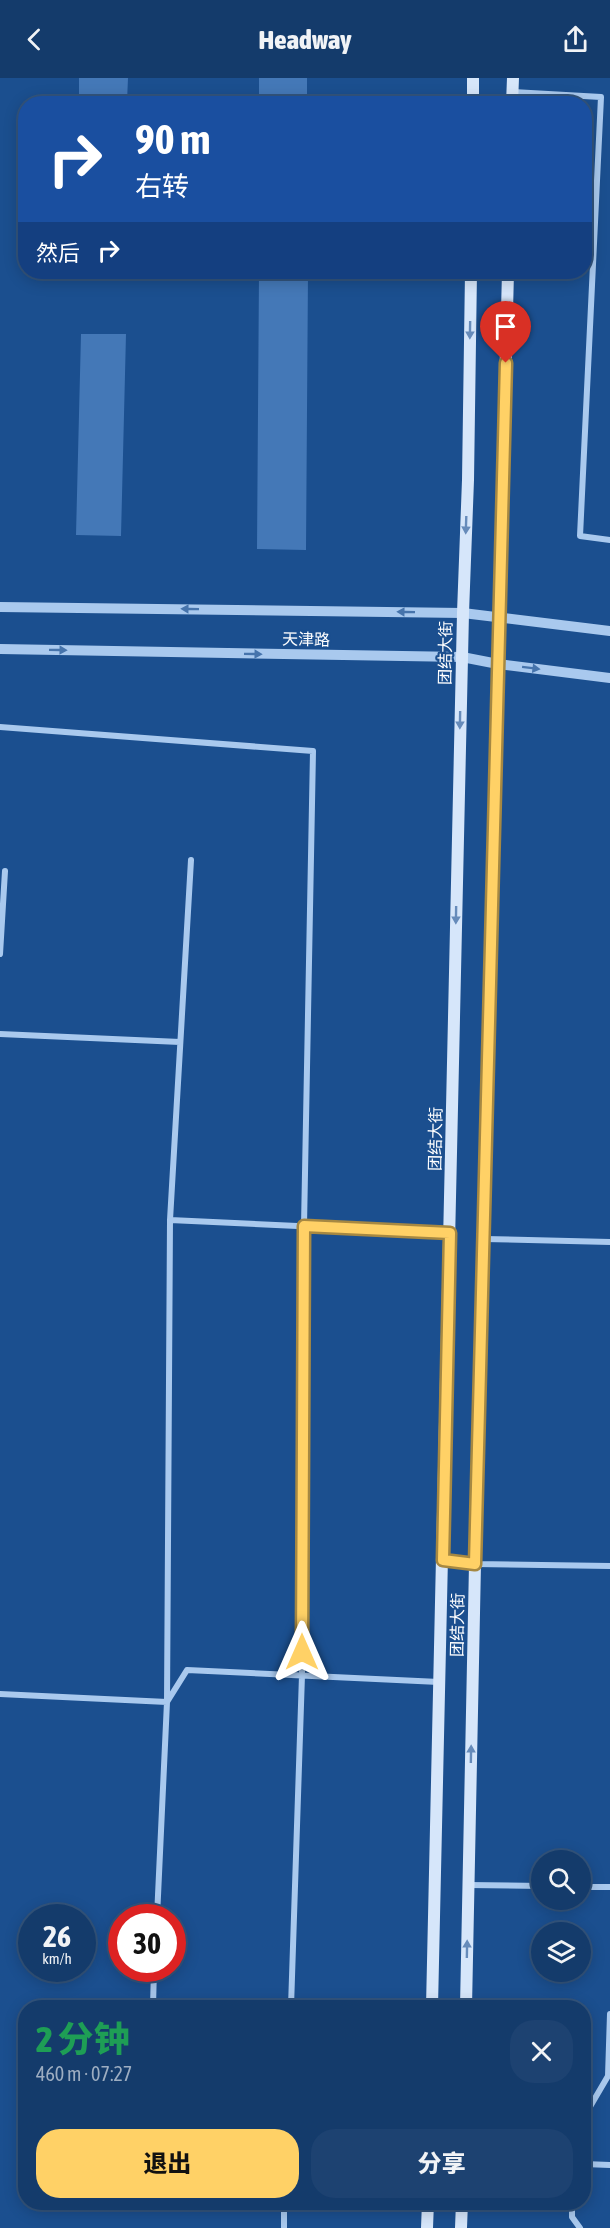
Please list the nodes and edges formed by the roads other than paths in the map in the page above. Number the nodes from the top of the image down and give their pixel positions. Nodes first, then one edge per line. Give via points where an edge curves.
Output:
1 (474, 78) edge
2 (513, 78) edge
3 (473, 96) edge
4 (513, 96) edge
5 (592, 97) edge
6 (471, 279) edge
7 (508, 279) edge
8 (610, 540) edge
9 (0, 607) edge
10 (463, 613) junction
11 (499, 616) junction
12 (610, 631) edge
13 (0, 649) edge
14 (462, 657) junction
15 (498, 664) junction
16 (610, 678) edge
17 (0, 727) edge
18 (191, 860) dead end
19 (5, 871) dead end
20 (0, 954) edge
21 (0, 1034) edge
22 (180, 1042) junction
23 (170, 1220) junction
24 (304, 1226) junction
25 (450, 1233) junction
26 (483, 1239) junction
27 (610, 1242) edge
28 (443, 1560) junction
29 (475, 1564) junction
30 (610, 1566) edge
31 (302, 1676) junction
32 (440, 1682) junction
33 (0, 1694) edge
34 (167, 1702) junction
35 (468, 1885) junction
36 (531, 1886) edge
37 (591, 1887) edge
38 (610, 1887) edge
39 (158, 1904) edge
40 (154, 1982) edge
41 (153, 2000) edge
42 (291, 2000) edge
43 (432, 2000) edge
44 (466, 2000) edge
45 (610, 2014) edge
46 (591, 2104) edge
47 (591, 2164) edge
48 (610, 2165) edge
49 (284, 2210) edge
50 (428, 2210) edge
51 (462, 2210) edge
52 (572, 2210) edge
53 (284, 2228) edge
54 (427, 2228) edge
55 (461, 2228) edge
56 (580, 2228) edge

1 - 3 main road
2 - 4 main road
5 - 8 street via 601,97 580,536
6 -> 10 main road, 团结大街
7 - 11 main road, 团结大街
10 -> 9 street, 天津路
10 - 11 street, 天津路
10 - 14 main road, 团结大街
11 - 12 street, 天津路
11 - 15 main road, 团结大街
13 -> 14 street, 天津路
14 - 15 street, 天津路
14 -> 25 main road, 团结大街
15 -> 16 street, 天津路
15 - 26 main road, 团结大街
17 - 24 street via 313,751
18 - 22 street
19 - 20 street
21 - 22 street
22 - 23 street
23 - 24 street
23 - 34 street
24 - 25 street
24 - 31 street
25 - 28 main road, 团结大街
26 - 27 street
26 - 29 main road, 团结大街
28 - 29 street
28 - 32 main road, 团结大街
29 - 30 street
35 -> 29 main road, 团结大街
31 - 32 street
31 - 34 street via 187,1670
31 - 42 street
32 - 43 main road, 团结大街
33 - 34 street
34 - 39 street
35 - 36 street
44 -> 35 main road, 团结大街
37 - 38 street
40 - 41 street
45 - 46 street via 608,2076
47 - 48 street
49 - 53 street
50 - 54 main road
51 - 55 main road
52 - 56 street

